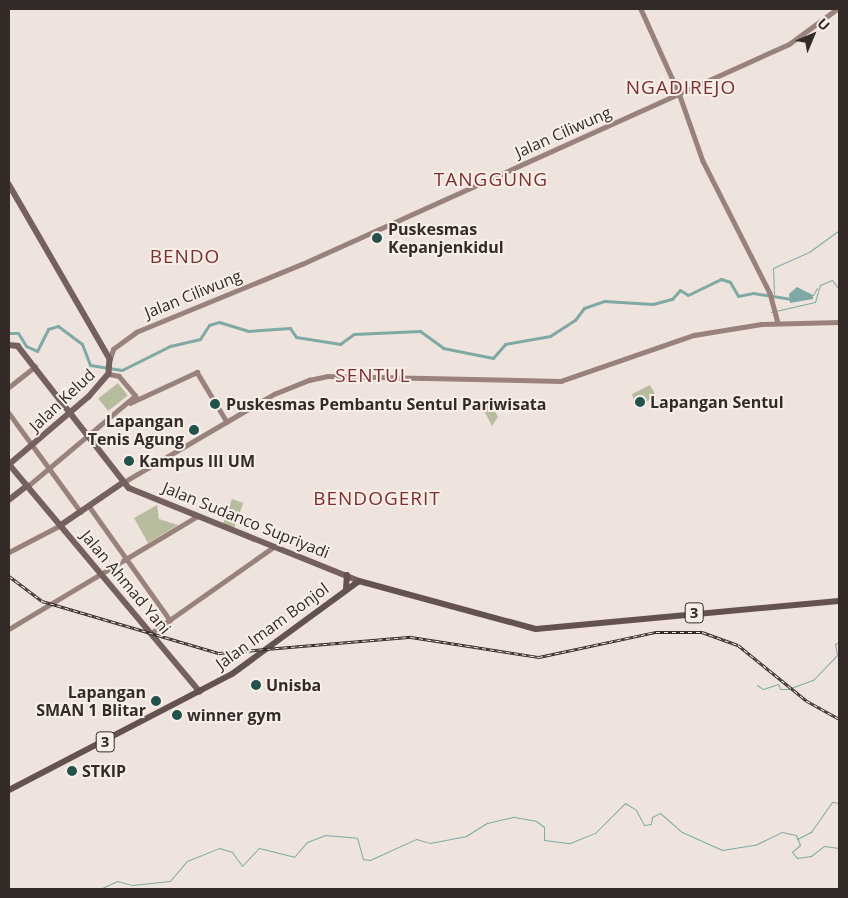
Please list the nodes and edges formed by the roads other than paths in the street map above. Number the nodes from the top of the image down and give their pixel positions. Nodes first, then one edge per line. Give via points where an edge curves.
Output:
1 (641, 9) edge
2 (836, 9) edge
3 (679, 93) junction
4 (9, 184) edge
5 (839, 322) edge
6 (778, 323) junction
7 (11, 344) edge
8 (108, 359) junction
9 (35, 367) junction
10 (109, 373) junction
11 (9, 387) edge
12 (137, 398) junction
13 (9, 413) edge
14 (71, 413) junction
15 (227, 422) junction
16 (88, 436) junction
17 (32, 445) junction
18 (10, 466) edge
19 (49, 469) junction
20 (124, 482) junction
21 (27, 486) junction
22 (118, 487) junction
23 (129, 488) junction
24 (9, 500) edge
25 (89, 506) junction
26 (81, 512) junction
27 (191, 516) junction
28 (61, 525) junction
29 (276, 546) junction
30 (9, 552) edge
31 (126, 557) junction
32 (99, 570) junction
33 (359, 581) junction
34 (347, 582) junction
35 (839, 601) edge
36 (170, 620) junction
37 (9, 629) edge
38 (152, 632) junction
39 (200, 692) junction
40 (9, 790) edge

1 - 3 main road
2 - 3 main road, Jalan Ciliwung via 792,43
3 - 6 main road via 717,191 771,295
3 - 8 main road, Jalan Ciliwung via 302,264 136,332 113,349
4 - 8 main road
5 - 6 main road
6 - 15 main road via 691,336 561,381 328,376 287,388
7 - 9 main road, Jalan Sudanco Supriyadi
8 - 10 main road
9 - 11 main road
9 - 14 main road, Jalan Sudanco Supriyadi
10 - 12 main road via 118,376
10 - 14 main road, Jalan Kelud
12 - 15 main road via 198,372
12 - 16 main road
13 - 17 main road
14 - 16 main road, Jalan Sudanco Supriyadi
14 - 17 main road, Jalan Kelud
15 - 20 main road
16 - 19 main road
16 - 20 main road, Jalan Sudanco Supriyadi
17 - 18 main road, Jalan Kelud
17 - 19 main road
18 - 21 main road, Jalan Ahmad Yani
19 - 21 main road
19 - 26 main road
20 - 22 main road
20 - 23 main road, Jalan Sudanco Supriyadi
21 - 24 main road
21 - 28 main road, Jalan Ahmad Yani
22 - 23 main road
22 - 25 main road
23 - 27 main road, Jalan Sudanco Supriyadi
25 - 26 main road
25 - 31 main road
26 - 28 main road
27 - 29 main road, Jalan Sudanco Supriyadi
27 - 31 main road
28 - 30 main road
28 - 32 main road, Jalan Ahmad Yani
29 - 34 main road, Jalan Sudanco Supriyadi
29 - 36 main road
31 - 32 main road
31 - 36 main road
32 - 37 main road
32 - 38 main road, Jalan Ahmad Yani
33 - 34 highway, Jalan Imam Bonjol / 3
33 - 34 main road, Jalan Sudanco Supriyadi
33 - 35 highway, 3 via 508,624 549,628
34 - 39 highway, Jalan Imam Bonjol / 3 via 235,672
36 - 38 main road
38 - 39 main road, Jalan Ahmad Yani
39 - 40 highway, 3

